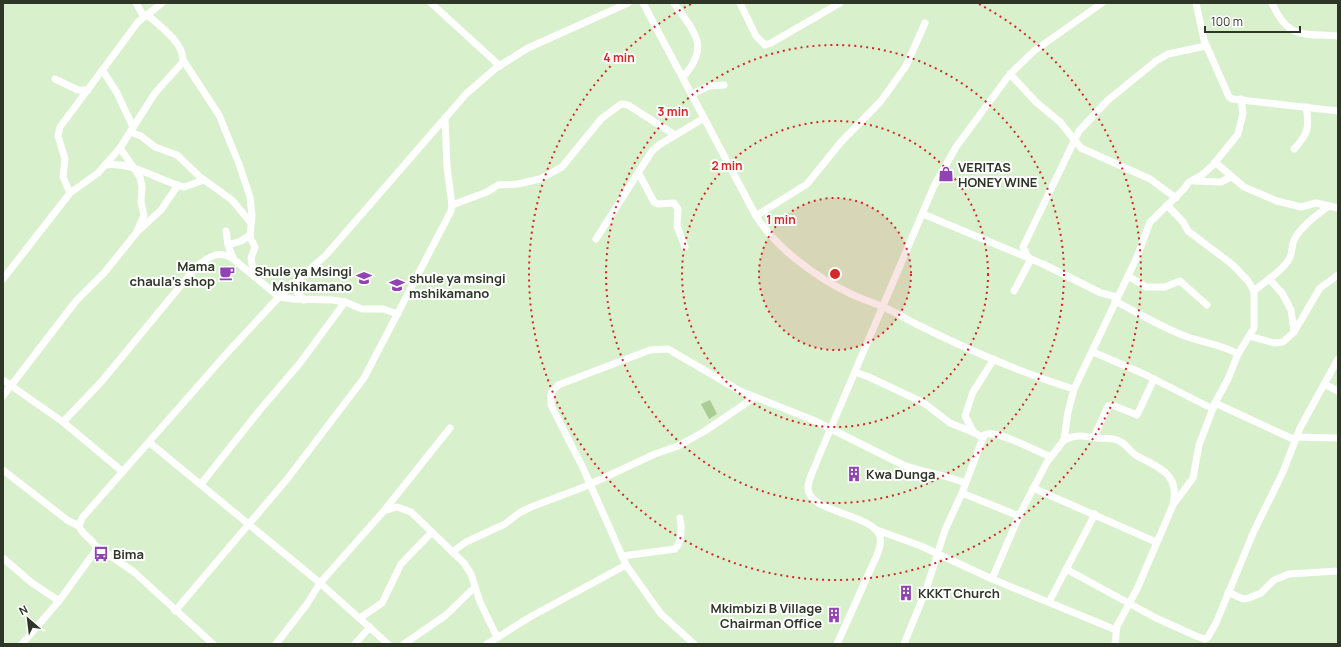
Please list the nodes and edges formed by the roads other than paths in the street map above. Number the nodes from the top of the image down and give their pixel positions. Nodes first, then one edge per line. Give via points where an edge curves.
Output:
1 (136, 3) edge
2 (162, 3) edge
3 (431, 3) edge
4 (628, 3) edge
5 (643, 3) edge
6 (674, 3) edge
7 (740, 3) edge
8 (840, 3) edge
9 (1102, 3) edge
10 (1196, 3) edge
11 (1272, 3) edge
12 (145, 16) junction
13 (925, 23) dead end
14 (1338, 36) edge
15 (1206, 46) junction
16 (183, 60) junction
17 (500, 66) junction
18 (103, 71) junction
19 (1010, 74) junction
20 (682, 77) junction
21 (55, 79) dead end
22 (724, 85) dead end
23 (88, 90) junction
24 (692, 94) junction
25 (1241, 99) junction
26 (1306, 107) junction
27 (1338, 111) edge
28 (445, 118) junction
29 (704, 118) junction
30 (132, 130) junction
31 (675, 134) junction
32 (1075, 142) junction
33 (120, 148) junction
34 (1294, 149) dead end
35 (1215, 162) junction
36 (105, 165) junction
37 (135, 170) junction
38 (638, 172) junction
39 (1231, 177) junction
40 (204, 180) junction
41 (1192, 181) junction
42 (178, 185) junction
43 (70, 193) junction
44 (1176, 198) junction
45 (452, 205) junction
46 (1167, 205) junction
47 (1329, 206) junction
48 (1338, 208) edge
49 (922, 214) junction
50 (756, 216) junction
51 (251, 223) junction
52 (226, 231) dead end
53 (137, 232) junction
54 (250, 235) junction
55 (596, 239) dead end
56 (228, 245) junction
57 (685, 247) dead end
58 (1023, 247) junction
59 (1013, 252) junction
60 (233, 258) junction
61 (1030, 258) junction
62 (1338, 275) edge
63 (254, 276) junction
64 (1128, 276) junction
65 (3, 279) edge
66 (1269, 279) junction
67 (292, 286) junction
68 (1014, 290) dead end
69 (1254, 291) junction
70 (279, 297) junction
71 (1116, 299) junction
72 (304, 300) junction
73 (345, 302) junction
74 (1207, 305) dead end
75 (882, 307) junction
76 (398, 314) junction
77 (1294, 332) junction
78 (1249, 336) junction
79 (1093, 352) junction
80 (1238, 354) junction
81 (994, 359) junction
82 (1338, 359) edge
83 (855, 372) junction
84 (1154, 379) junction
85 (3, 380) edge
86 (1324, 384) junction
87 (11, 385) junction
88 (1074, 389) junction
89 (1338, 391) edge
90 (3, 396) edge
91 (755, 397) junction
92 (1214, 406) junction
93 (63, 422) junction
94 (450, 428) dead end
95 (832, 429) junction
96 (975, 433) junction
97 (1094, 437) junction
98 (983, 438) junction
99 (1338, 438) edge
100 (1296, 439) junction
101 (1064, 440) junction
102 (150, 443) junction
103 (1051, 457) junction
104 (3, 470) edge
105 (123, 472) junction
106 (965, 483) junction
107 (200, 484) junction
108 (590, 484) junction
109 (1033, 488) junction
110 (962, 493) junction
111 (1173, 505) junction
112 (383, 512) junction
113 (1095, 514) junction
114 (1019, 516) junction
115 (680, 518) dead end
116 (79, 526) junction
117 (249, 526) junction
118 (877, 530) junction
119 (432, 532) junction
120 (1156, 542) junction
121 (96, 546) junction
122 (452, 552) junction
123 (937, 554) junction
124 (622, 556) junction
125 (3, 558) edge
126 (626, 565) junction
127 (1066, 569) junction
128 (1338, 571) edge
129 (992, 579) junction
130 (320, 583) junction
131 (475, 587) junction
132 (1228, 592) junction
133 (59, 601) junction
134 (1049, 602) junction
135 (1130, 603) junction
136 (175, 611) junction
137 (360, 618) junction
138 (370, 627) junction
139 (1116, 630) junction
140 (496, 637) junction
141 (208, 642) edge
142 (22, 644) edge
143 (276, 644) edge
144 (355, 644) edge
145 (388, 644) edge
146 (404, 644) edge
147 (487, 644) edge
148 (694, 644) edge
149 (837, 644) edge
150 (904, 644) edge
151 (1115, 644) edge

1 - 12 street
2 - 12 street
3 - 17 street
4 - 17 street via 528,48
5 - 20 street
6 - 20 street via 687,20 698,47 694,63
7 - 8 street via 756,36 765,45
9 - 19 street via 1034,51
10 - 15 street
11 - 14 street via 1288,29 1302,33
12 - 16 street via 169,34 180,49
12 - 18 street
13 - 50 street via 906,66 881,101 841,142 807,184
15 - 25 street via 1228,95 1232,99
15 - 32 street via 1168,54 1156,61 1107,100 1088,119
16 - 30 street via 155,93
16 - 51 street via 219,115 250,197
17 - 28 street via 466,94
18 - 23 street
18 - 30 street via 117,93
19 - 32 street via 1041,107 1060,122
19 - 49 street via 953,152
20 - 24 street
21 - 23 street via 78,90
22 - 24 street via 709,86
23 - 43 street via 58,131 65,159 63,177
24 - 29 street
25 - 26 street
25 - 35 street via 1243,113 1238,134
26 - 27 street
26 - 34 street via 1308,128
28 - 45 street
28 - 67 street via 326,255
29 - 31 street
29 - 50 street
30 - 33 street
30 - 40 street via 155,147 177,155
31 - 38 street via 652,151
31 - 45 street via 628,105 621,104 601,119 556,171 536,181 497,186
32 - 44 street via 1088,152 1150,179
32 - 58 street
33 - 36 street
33 - 37 street
35 - 39 street
35 - 41 street via 1202,176
36 - 37 street via 117,164
36 - 43 street
37 - 42 street via 156,175
37 - 53 street via 140,177 144,212
38 - 55 street
38 - 57 street via 654,202 674,203 676,206 677,226
39 - 41 street via 1221,182
39 - 47 street via 1250,190 1287,204 1301,207 1316,204
40 - 42 street via 186,187
40 - 51 street via 232,200
41 - 44 street
42 - 53 street via 161,210
43 - 65 street
44 - 46 street
45 - 76 street
46 - 64 street via 1150,222
46 - 69 street via 1188,231 1233,265
47 - 48 street
47 - 66 street via 1299,233 1290,258
49 - 59 street
49 - 75 street
50 - 75 street via 768,234 810,269 852,294
51 - 54 street
52 - 56 street
53 - 87 street via 104,273 76,301
54 - 56 street
54 - 63 street via 255,246 251,258
56 - 60 street
58 - 59 street
58 - 61 street
59 - 61 street
60 - 63 street
60 - 93 street via 215,254 196,267 102,381
61 - 68 street
61 - 71 street
62 - 77 street via 1318,290
63 - 70 street
64 - 71 street
64 - 74 street via 1146,287 1165,287 1180,281
66 - 69 street
66 - 77 street via 1282,293 1291,310
67 - 70 street
67 - 72 street
69 - 78 street via 1254,328
70 - 72 street
70 - 102 street via 207,375
71 - 79 street
71 - 80 street via 1175,332 1200,341 1216,343
72 - 73 street
73 - 76 street via 362,309
73 - 107 street via 300,363
75 - 81 street
75 - 83 street
76 - 117 street via 364,378 308,454
77 - 78 street via 1279,343
78 - 80 street
79 - 84 street
79 - 88 street
80 - 92 street
81 - 88 street
81 - 96 street via 973,392 965,416
82 - 86 street
83 - 95 street
83 - 96 street via 924,403 950,423
84 - 92 street
84 - 97 street via 1137,415 1108,406
85 - 87 street
86 - 89 street
86 - 100 street
87 - 90 street
87 - 93 street
88 - 101 street
91 - 95 street
91 - 108 street via 678,446 654,454
91 - 108 street via 713,377 671,351 659,348 558,385 551,393 550,401
92 - 100 street
92 - 111 street via 1198,445 1193,478
93 - 105 street
94 - 112 street
95 - 106 street via 903,465
95 - 118 street via 808,488 810,496 817,502
96 - 98 street
97 - 101 street via 1081,435
97 - 111 street via 1110,438 1120,442 1137,455 1162,468 1175,490
98 - 103 street via 987,433 999,435
98 - 106 street
99 - 100 street
100 - 132 street
101 - 103 street
102 - 105 street
102 - 107 street
103 - 109 street
104 - 116 street via 67,520
105 - 116 street via 82,518
106 - 110 street
107 - 117 street
108 - 122 street via 530,507 505,524 466,542
108 - 124 street
109 - 113 street
109 - 114 street
110 - 114 street
110 - 123 street
111 - 120 street
112 - 119 street via 397,507 402,508 411,512
112 - 130 street
113 - 120 street
113 - 127 street
114 - 129 street
115 - 124 street via 681,531 678,546 674,549
116 - 121 street via 81,533
117 - 130 street
117 - 136 street
118 - 123 street
118 - 149 street via 881,544
119 - 122 street
119 - 137 street via 401,564 382,603
120 - 135 street
121 - 133 street via 95,552
121 - 136 street via 134,572
122 - 131 street via 470,571
123 - 129 street
123 - 150 street via 916,618
124 - 126 street
125 - 133 street via 32,583
126 - 140 street
126 - 148 street via 661,614
127 - 134 street
127 - 135 street
128 - 132 street via 1289,574 1274,580 1261,593 1249,598 1243,599
129 - 134 street
130 - 137 street
130 - 143 street
131 - 140 street
131 - 146 street via 441,618
132 - 135 street via 1211,634 1204,639 1156,618
133 - 142 street
134 - 139 street
135 - 139 street
136 - 141 street
137 - 138 street
138 - 144 street
138 - 145 street
139 - 151 street
140 - 147 street

